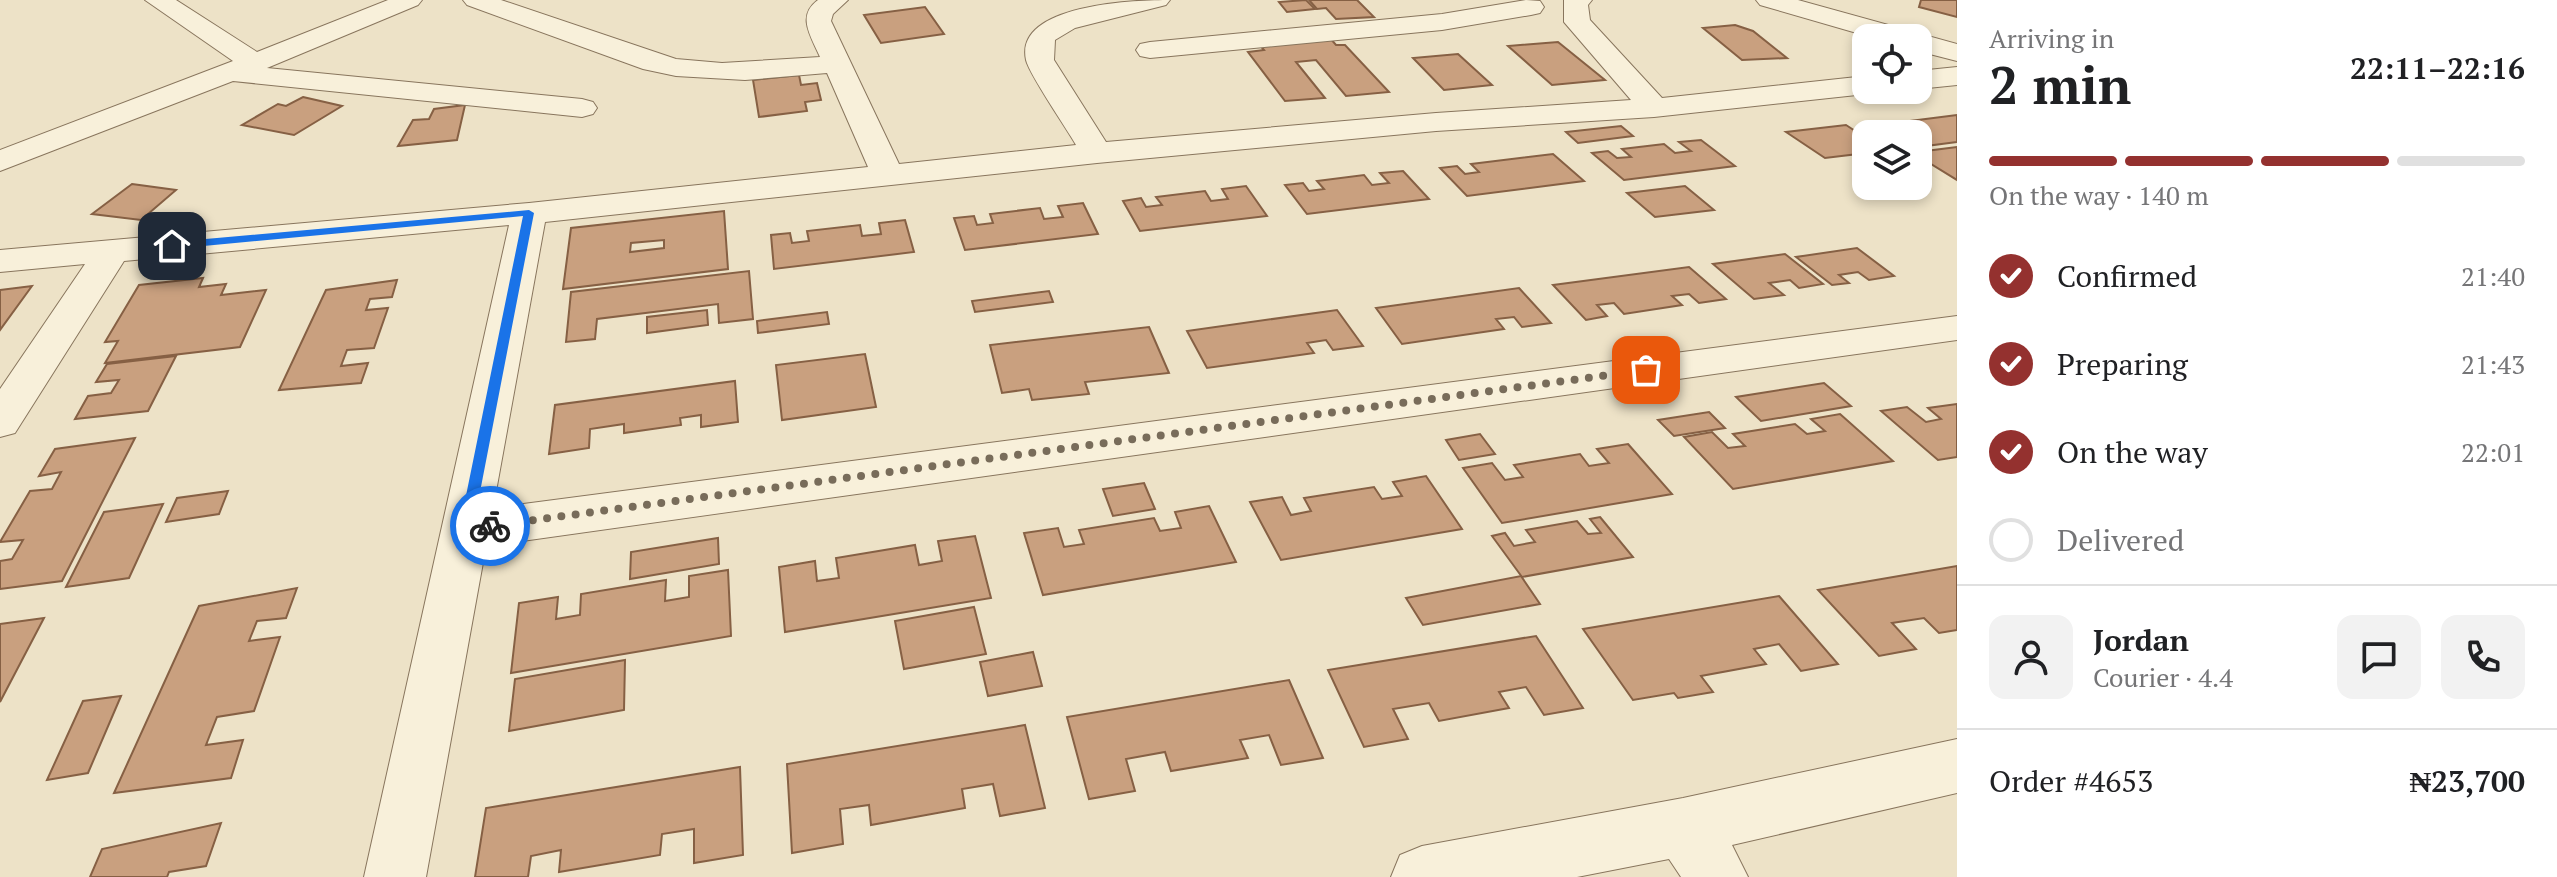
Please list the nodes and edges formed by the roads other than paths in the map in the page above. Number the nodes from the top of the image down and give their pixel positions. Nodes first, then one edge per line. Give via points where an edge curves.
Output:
1 (158, 0) edge
2 (409, 0) edge
3 (476, 0) edge
4 (1157, 0) edge
5 (1769, 0) edge
6 (829, 1) edge
7 (1519, 4) edge
8 (1578, 11) edge
9 (1854, 24) edge
10 (1932, 46) edge
11 (1150, 50) dead end
12 (1957, 53) edge
13 (838, 64) junction
14 (242, 68) junction
15 (1957, 76) edge
16 (1932, 79) edge
17 (1852, 87) edge
18 (582, 108) dead end
19 (1654, 108) junction
20 (1097, 153) junction
21 (0, 161) edge
22 (888, 175) junction
23 (529, 213) junction
24 (112, 251) junction
25 (0, 261) edge
26 (1957, 328) edge
27 (0, 422) edge
28 (466, 530) junction
29 (1957, 766) edge
30 (1683, 827) junction
31 (395, 877) edge
32 (1422, 877) edge
33 (1717, 877) edge

1 - 14 street
2 - 14 street
3 - 13 street via 683,71
4 - 20 street via 1066,22 1042,36 1040,60
5 - 9 street
6 - 13 street via 818,21
7 - 8 street
7 - 11 street via 1442,22
8 - 19 street
10 - 12 street
13 - 22 street
14 - 18 street
14 - 21 street
15 - 16 street
17 - 19 street
19 - 20 street
20 - 22 street
22 - 23 street
23 - 24 street
23 - 28 street
24 - 25 street
24 - 27 street
26 - 28 street
28 - 31 street
29 - 30 street
30 - 32 street
30 - 33 street

